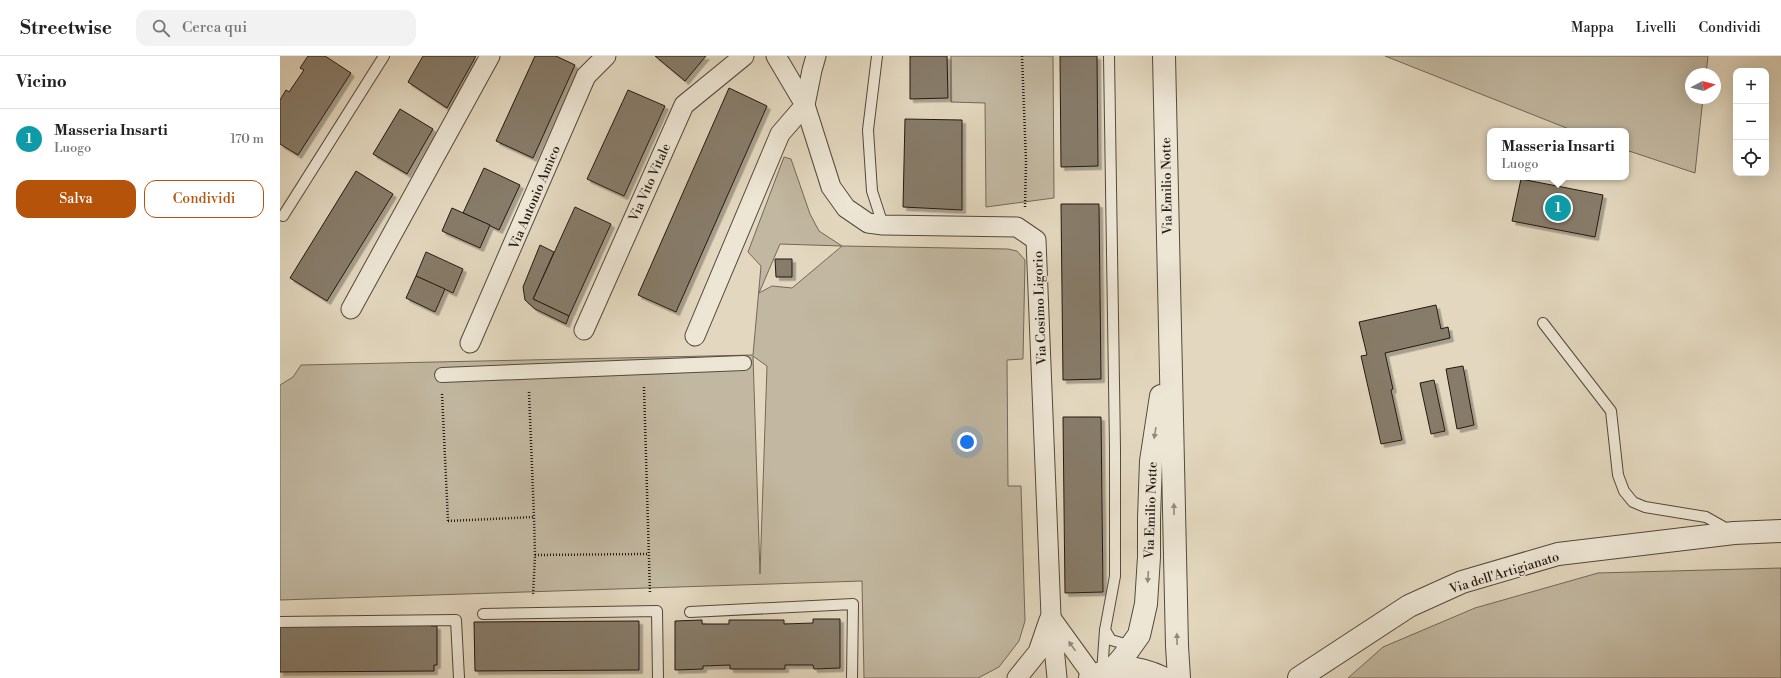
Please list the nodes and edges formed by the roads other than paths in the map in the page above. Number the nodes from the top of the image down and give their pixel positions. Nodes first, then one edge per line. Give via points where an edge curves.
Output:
1 (384, 56) edge
2 (490, 56) edge
3 (606, 56) edge
4 (744, 56) edge
5 (776, 56) edge
6 (816, 56) edge
7 (877, 56) edge
8 (1109, 56) edge
9 (1164, 56) edge
10 (805, 105) junction
11 (283, 216) dead end
12 (884, 225) junction
13 (351, 309) dead end
14 (1543, 323) dead end
15 (584, 330) dead end
16 (695, 336) dead end
17 (1170, 340) junction
18 (470, 343) dead end
19 (744, 363) dead end
20 (442, 376) road end
21 (1781, 531) edge
22 (1734, 533) junction
23 (690, 612) dead end
24 (483, 614) dead end
25 (1050, 616) junction
26 (280, 622) edge
27 (1105, 630) junction
28 (1132, 646) junction
29 (1099, 674) edge
30 (459, 678) edge
31 (658, 678) edge
32 (852, 678) edge
33 (1016, 678) edge
34 (1058, 678) edge
35 (1163, 678) edge
36 (1179, 678) edge
37 (1299, 678) edge

1 - 11 lane
2 - 13 street
3 - 18 street, Via Antonio Amico via 586,76
4 - 15 street, Via Vito Vitale via 684,105
5 - 10 street
6 - 10 street
7 - 12 lane via 868,130 872,191
8 - 27 lane via 1115,576
9 - 17 street, Via Emilio Notte
10 - 12 street via 831,187 846,208 868,222
10 - 16 street via 780,134
12 - 25 street, Via Cosimo Ligorio via 1016,227 1036,240
14 - 22 lane via 1610,411 1618,475 1624,491 1633,502 1645,507 1706,517
17 -> 28 street, Via Emilio Notte via 1151,461 1146,604 1139,635
36 -> 17 street, Via Emilio Notte
19 - 20 street
21 - 22 street, Via dell'Artigianato
22 - 37 street, Via dell'Artigianato via 1558,554 1462,582 1409,606
23 - 32 lane via 853,604
24 - 31 lane via 657,611
29 -> 25 street
25 - 33 street, Via Cosimo Ligorio via 1038,652
25 - 34 street, Via Cosimo Ligorio
26 - 30 lane via 456,620
27 - 28 lane via 1111,640
27 - 29 lane
28 - 29 street, Via Emilio Notte
29 - 35 street via 1122,668 1145,670

